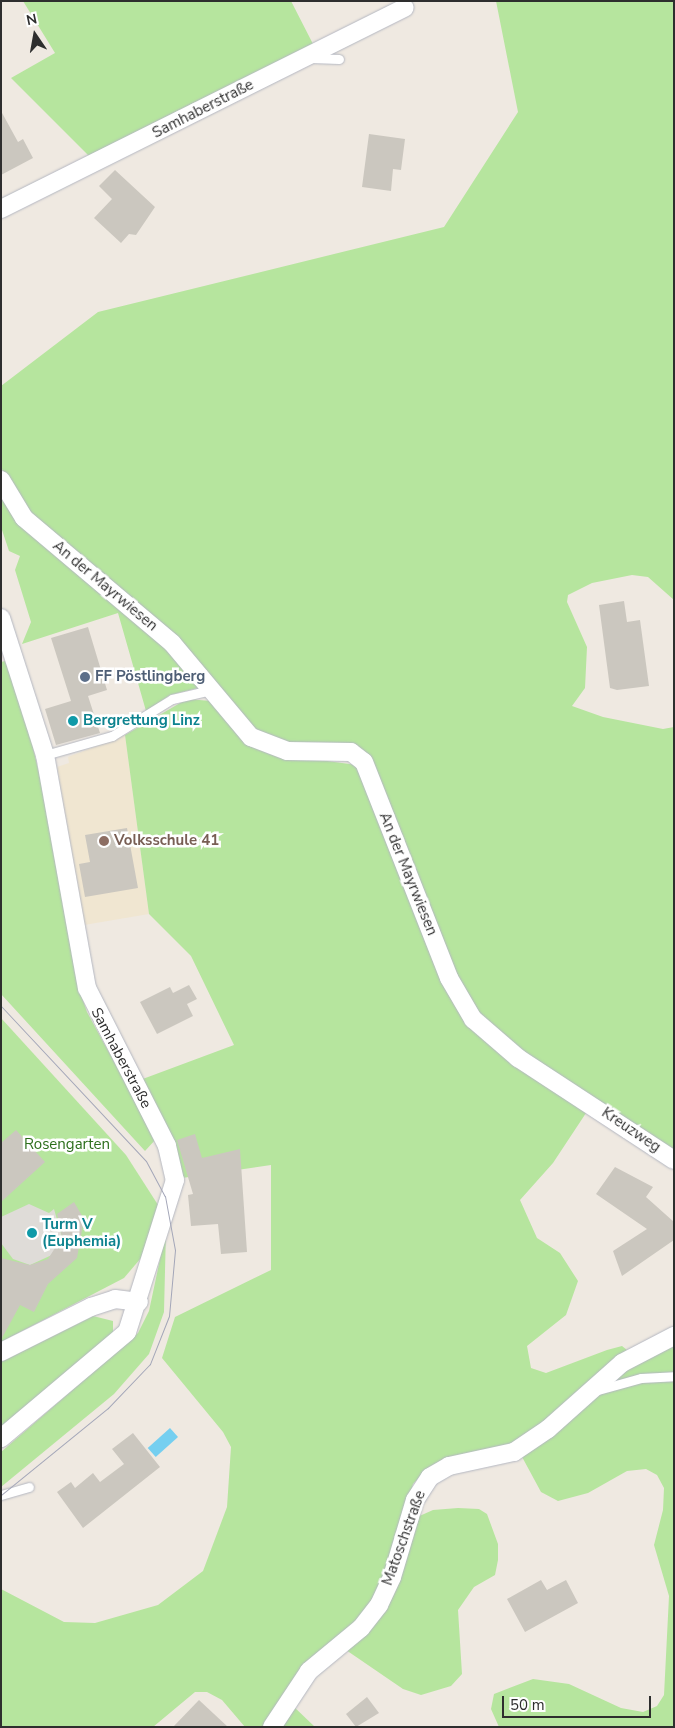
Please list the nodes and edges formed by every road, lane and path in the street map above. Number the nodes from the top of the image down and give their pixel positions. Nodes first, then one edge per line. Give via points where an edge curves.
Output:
1 (405, 8) dead end
2 (307, 58) junction
3 (339, 59) dead end
4 (1, 209) edge
5 (1, 480) edge
6 (3, 625) edge
7 (214, 690) junction
8 (45, 755) junction
9 (587, 1101) joint
10 (674, 1160) edge
11 (139, 1302) junction
12 (674, 1336) edge
13 (1, 1352) edge
14 (674, 1376) edge
15 (590, 1389) junction
16 (1, 1438) edge
17 (30, 1487) dead end
18 (1, 1495) edge
19 (272, 1727) edge

1 - 2 street, Samhaberstraße
2 - 3 lane
2 - 4 street, Samhaberstraße
5 - 7 street, An der Mayrwiesen via 24,518 172,643
6 - 8 street, Samhaberstraße
7 - 8 lane via 172,699 112,736
7 - 9 street, An der Mayrwiesen via 246,732 266,745 300,753 351,752 364,762 373,776 396,852 465,1008 495,1041
8 - 11 street, Samhaberstraße via 89,996 161,1132 174,1170 163,1229
9 - 10 street, Kreuzweg
11 - 13 street via 115,1299 91,1307
11 - 16 street, Samhaberstraße via 120,1341
12 - 15 street, Matoschstraße via 630,1357
14 - 15 lane
15 - 19 street, Matoschstraße via 548,1429 514,1452 449,1466 430,1477 413,1505 392,1577 379,1605 361,1628 308,1671
17 - 18 lane

